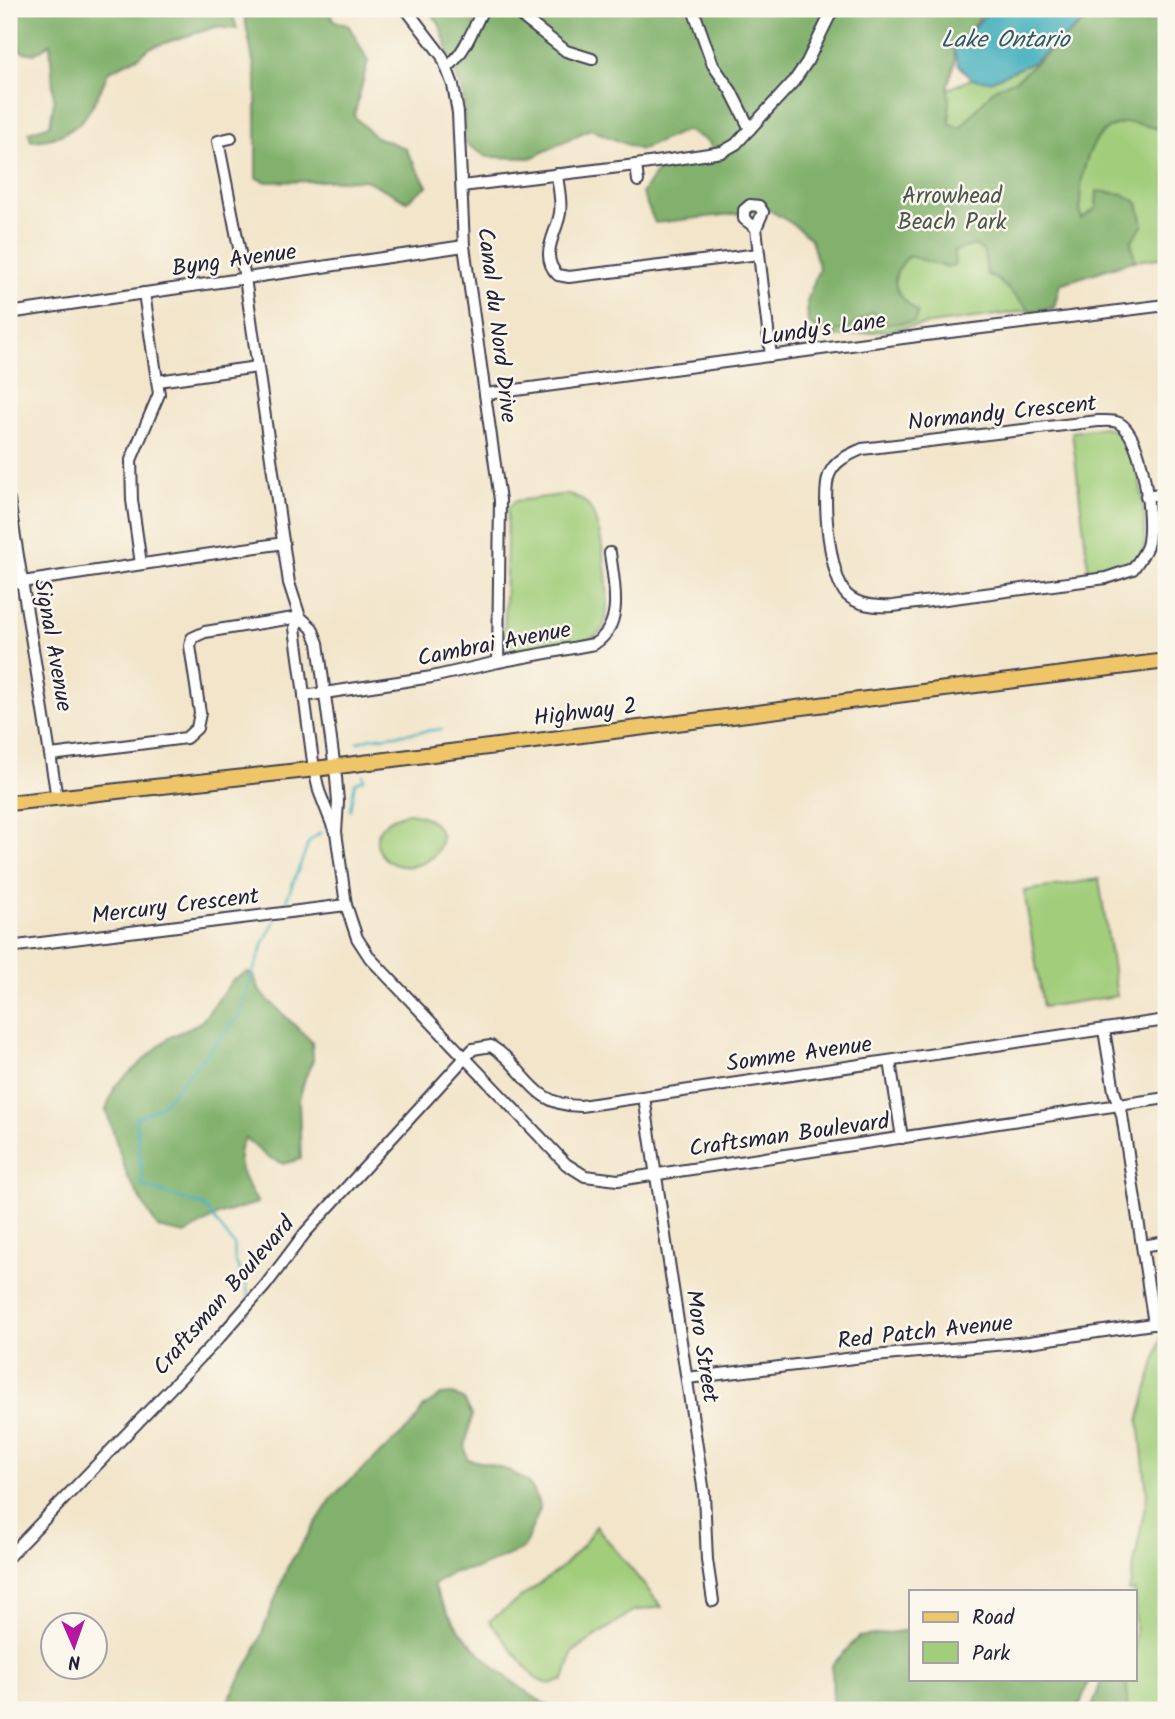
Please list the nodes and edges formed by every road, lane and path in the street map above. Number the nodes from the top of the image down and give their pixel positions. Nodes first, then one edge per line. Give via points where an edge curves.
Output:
1 (406, 9) edge
2 (483, 9) edge
3 (512, 9) edge
4 (693, 9) edge
5 (833, 9) edge
6 (592, 59) dead end
7 (448, 67) junction
8 (750, 129) junction
9 (231, 138) dead end
10 (636, 165) junction
11 (557, 174) junction
12 (638, 181) dead end
13 (461, 186) junction
14 (756, 229) dead end
15 (464, 246) junction
16 (759, 254) junction
17 (245, 278) junction
18 (144, 293) junction
19 (1166, 305) edge
20 (9, 313) edge
21 (771, 356) junction
22 (257, 367) junction
23 (158, 381) junction
24 (486, 394) junction
25 (1166, 493) edge
26 (1146, 496) junction
27 (9, 500) edge
28 (284, 543) junction
29 (610, 553) dead end
30 (141, 564) junction
31 (22, 582) junction
32 (9, 584) edge
33 (300, 617) junction
34 (1166, 661) edge
35 (498, 662) junction
36 (325, 693) junction
37 (304, 696) junction
38 (51, 755) junction
39 (335, 766) junction
40 (314, 769) junction
41 (57, 798) junction
42 (9, 803) edge
43 (336, 832) junction
44 (346, 905) junction
45 (9, 947) edge
46 (1166, 1020) edge
47 (1104, 1030) junction
48 (464, 1058) junction
49 (890, 1061) junction
50 (644, 1097) junction
51 (1166, 1098) edge
52 (1119, 1105) junction
53 (902, 1138) junction
54 (655, 1175) junction
55 (1166, 1242) edge
56 (1143, 1246) junction
57 (1166, 1322) edge
58 (1154, 1324) junction
59 (687, 1378) junction
60 (9, 1556) edge
61 (713, 1601) dead end

1 - 7 street, Canal du Nord Drive
2 - 7 street
3 - 6 street via 566,51
4 - 8 street via 713,65
5 - 8 street via 794,81
7 - 13 street, Canal du Nord Drive via 458,113
8 - 10 street via 722,152
9 - 17 street via 218,141
10 - 11 street
10 - 12 street
11 - 13 street
11 - 16 street via 560,215 549,244 552,267 558,275
13 - 15 street, Canal du Nord Drive
14 - 16 street
15 - 17 street, Byng Avenue
15 - 24 street, Canal du Nord Drive
16 - 21 street
17 - 18 street, Byng Avenue
17 - 22 street
18 - 20 street, Byng Avenue
18 - 23 street
19 - 21 street, Lundy's Lane
21 - 24 street, Lundy's Lane
22 - 23 street
22 - 28 street
23 - 30 street via 157,399 131,460
24 - 35 street, Canal du Nord Drive via 500,517
25 - 26 street
26 - 26 street, Normandy Crescent via 1130,434 1118,422 1098,421 862,449 841,458 829,474 825,498 836,576 846,594 874,607 1120,575 1133,569 1147,545
27 - 31 street, Signal Avenue
28 - 30 street
28 - 33 street via 289,583
29 - 35 street, Cambrai Avenue via 615,617 601,640
30 - 31 street
31 - 32 street
31 - 38 street, Signal Avenue
33 - 36 street, Craftsman Boulevard via 312,628 318,643
33 - 37 street, Craftsman Boulevard via 295,628
33 - 38 street via 192,638 200,713 197,728 186,738
34 - 39 main road, Highway 2
35 - 36 street, Cambrai Avenue
36 - 37 street, Cambrai Avenue
36 - 39 street, Craftsman Boulevard
37 - 40 street, Craftsman Boulevard
38 - 41 street, Signal Avenue
39 - 40 main road, Highway 2
39 - 43 street, Craftsman Boulevard
40 - 41 main road, Highway 2
40 - 43 street, Craftsman Boulevard
41 - 42 main road, Highway 2
43 - 44 street, Craftsman Boulevard
44 - 45 street, Mercury Crescent
44 - 48 street, Craftsman Boulevard via 357,938 370,958
46 - 47 street, Somme Avenue
47 - 49 street, Somme Avenue
47 - 52 street
48 - 50 street, Somme Avenue via 473,1049 491,1046 535,1091 568,1106
48 - 54 street, Craftsman Boulevard via 575,1171 607,1180
48 - 60 street, Craftsman Boulevard via 305,1233 219,1338
49 - 50 street, Somme Avenue
49 - 53 street
50 - 54 street, Moro Street
51 - 52 street, Craftsman Boulevard
52 - 53 street, Craftsman Boulevard
52 - 56 street
53 - 54 street, Craftsman Boulevard
54 - 59 street, Moro Street
55 - 56 street
56 - 58 street
57 - 58 street, Red Patch Avenue
58 - 59 street, Red Patch Avenue via 1029,1342
59 - 61 street, Moro Street via 704,1493

